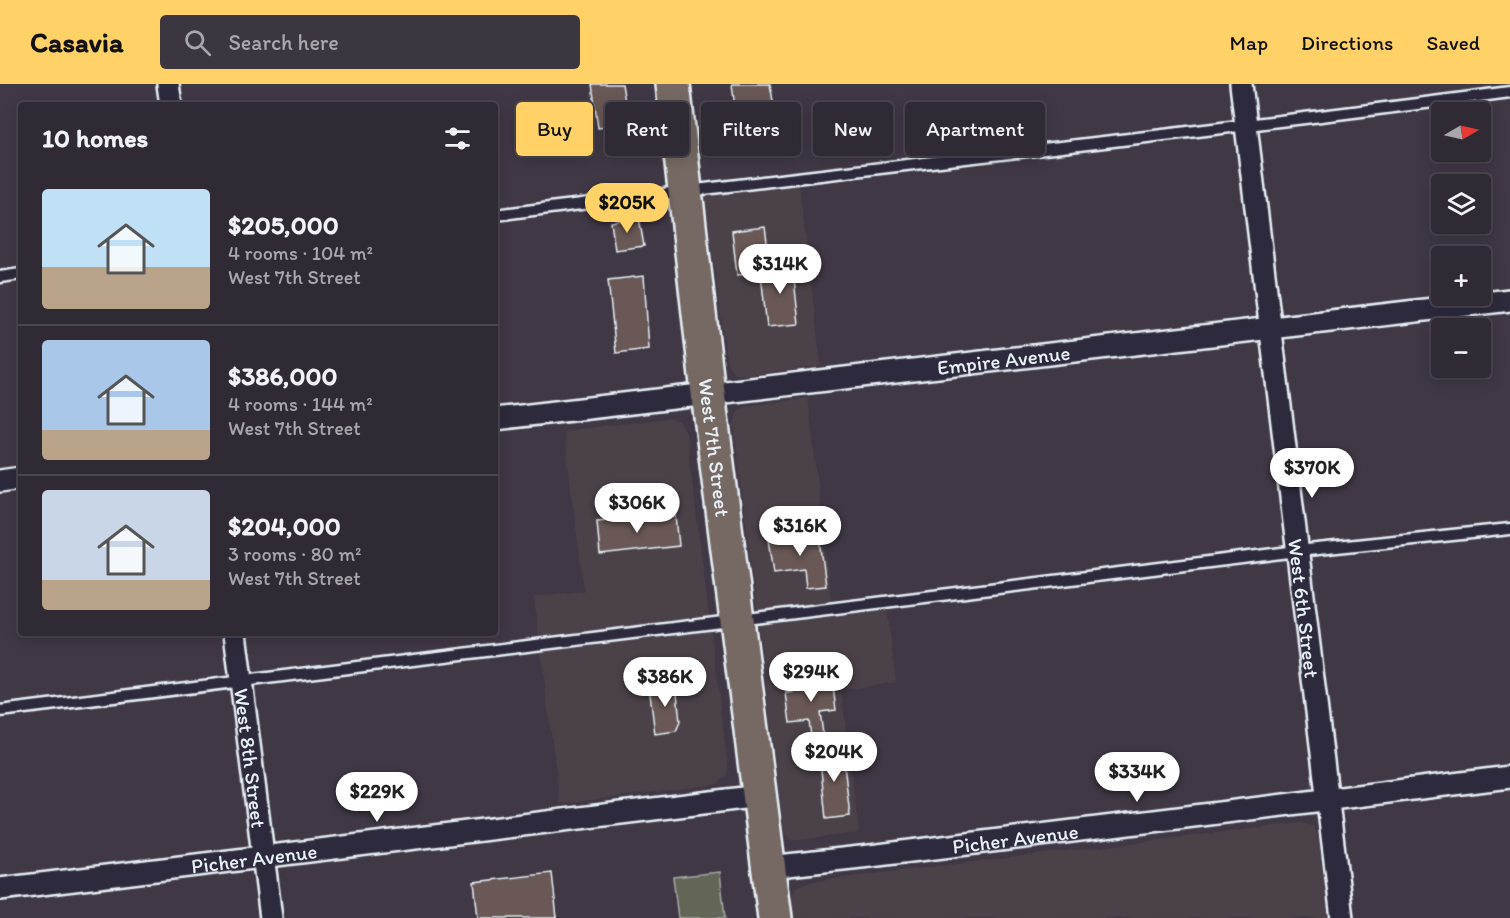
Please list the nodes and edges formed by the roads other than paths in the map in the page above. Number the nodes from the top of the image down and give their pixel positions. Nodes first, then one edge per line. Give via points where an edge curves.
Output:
1 (168, 84) edge
2 (673, 84) edge
3 (1241, 84) edge
4 (1510, 92) edge
5 (171, 102) edge
6 (1246, 125) junction
7 (684, 190) junction
8 (498, 215) edge
9 (18, 274) edge
10 (0, 277) edge
11 (1510, 300) edge
12 (1272, 327) junction
13 (708, 393) junction
14 (498, 419) edge
15 (18, 478) edge
16 (0, 481) edge
17 (1510, 529) edge
18 (1298, 551) junction
19 (737, 620) junction
20 (235, 636) edge
21 (241, 680) junction
22 (0, 711) edge
23 (1510, 777) edge
24 (759, 796) junction
25 (1327, 798) junction
26 (262, 856) junction
27 (769, 867) junction
28 (0, 889) edge
29 (270, 918) edge
30 (775, 918) edge
31 (1342, 918) edge

1 - 5 street
2 - 7 main road, West 7th Street
3 - 6 street, West 6th Street
4 - 6 lane
6 - 7 lane
6 - 12 street, West 6th Street
7 - 8 lane
7 - 13 main road, West 7th Street
9 - 10 lane
11 - 12 street, Empire Avenue
12 - 13 street, Empire Avenue
12 - 18 street, West 6th Street
13 - 14 street, Empire Avenue
13 - 19 main road, West 7th Street
15 - 16 street
17 - 18 lane
18 - 19 lane
18 - 25 street, West 6th Street
19 - 21 lane
19 - 24 main road, West 7th Street
20 - 21 street, West 8th Street
21 - 22 lane
21 - 26 street, West 8th Street
23 - 25 street, Picher Avenue
24 - 26 street, Picher Avenue
24 - 27 main road, West 7th Street
25 - 27 street, Picher Avenue
25 - 31 street, West 6th Street
26 - 28 street, Picher Avenue
26 - 29 street, West 8th Street
27 - 30 main road, West 7th Street

